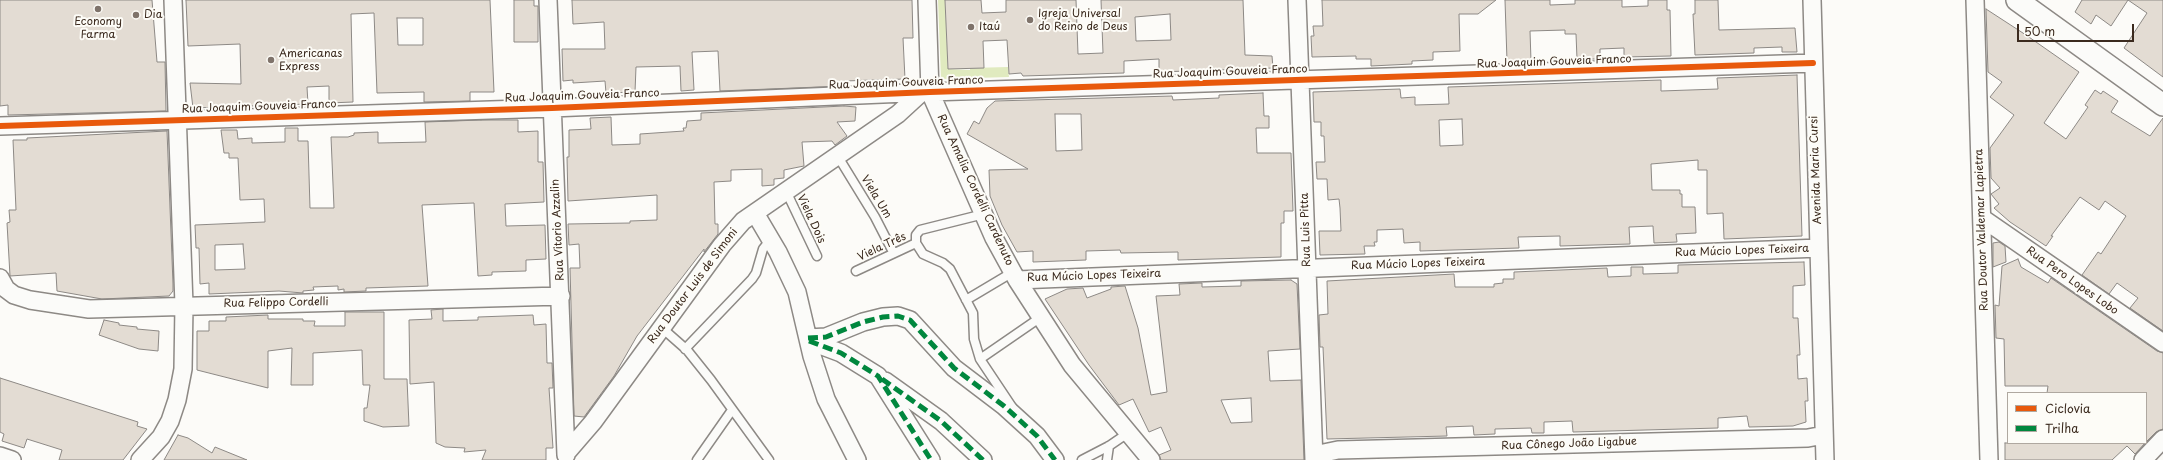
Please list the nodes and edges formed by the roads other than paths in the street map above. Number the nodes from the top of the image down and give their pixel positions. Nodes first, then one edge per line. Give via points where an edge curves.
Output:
1 (173, 0) edge
2 (548, 0) edge
3 (927, 0) edge
4 (1297, 0) edge
5 (1812, 0) edge
6 (1975, 0) edge
7 (2017, 0) edge
8 (1813, 63) junction
9 (1300, 80) junction
10 (926, 92) junction
11 (2163, 105) edge
12 (552, 108) junction
13 (178, 120) junction
14 (0, 126) edge
15 (837, 155) junction
16 (786, 191) junction
17 (755, 213) junction
18 (984, 214) junction
19 (1982, 218) junction
20 (771, 239) junction
21 (916, 243) junction
22 (1819, 248) junction
23 (893, 252) junction
24 (817, 256) dead end
25 (1308, 268) junction
26 (856, 271) dead end
27 (1015, 276) junction
28 (0, 278) edge
29 (561, 296) junction
30 (966, 300) junction
31 (184, 305) junction
32 (1041, 317) junction
33 (662, 328) junction
34 (808, 340) junction
35 (2163, 343) edge
36 (685, 349) junction
37 (980, 359) junction
38 (878, 376) junction
39 (732, 410) junction
40 (1016, 416) junction
41 (1128, 433) junction
42 (1824, 435) junction
43 (2163, 439) edge
44 (1109, 446) junction
45 (566, 455) edge
46 (0, 456) edge
47 (1314, 458) edge
48 (12, 460) edge
49 (140, 460) edge
50 (697, 460) edge
51 (769, 460) edge
52 (857, 460) edge
53 (931, 460) edge
54 (983, 460) edge
55 (1054, 460) edge
56 (1082, 460) edge
57 (1107, 460) edge
58 (1151, 460) edge
59 (1825, 460) edge
60 (1989, 460) edge
61 (2143, 460) edge

1 - 13 street
2 - 12 street, Rua Vitorio Azzalin
3 - 10 street
4 - 9 street, Rua Luis Pitta
5 - 8 street, Avenida Maria Cursi
6 - 19 street, Rua Doutor Valdemar Lapietra
7 - 11 street
8 - 9 street, Rua Joaquim Gouveia Franco
8 - 22 street, Avenida Maria Cursi
9 - 10 street, Rua Joaquim Gouveia Franco
9 - 25 street, Rua Luis Pitta
10 - 12 street, Rua Joaquim Gouveia Franco
10 - 15 street, Rua Doutor Luis de Simoni
10 - 18 street, Rua Amalia Cordelli Cardenuto
12 - 13 street, Rua Joaquim Gouveia Franco
12 - 29 street, Rua Vitorio Azzalin
13 - 14 street, Rua Joaquim Gouveia Franco
13 - 31 street
15 - 16 street, Rua Doutor Luis de Simoni
15 - 23 lane, Viela Um
16 - 17 street, Rua Doutor Luis de Simoni
16 - 24 lane, Viela Dois
17 - 20 street
17 - 33 street, Rua Doutor Luis de Simoni via 743,221 722,245
18 - 21 lane, Viela Três via 920,230 916,235
18 - 27 street, Rua Amalia Cordelli Cardenuto
19 - 35 street, Rua Pero Lopes Lobo
19 - 60 street, Rua Doutor Valdemar Lapietra
20 - 34 street via 797,292
20 - 36 lane via 763,249 752,279
21 - 23 lane, Viela Três
21 - 30 lane, Viela Três via 923,254 950,269
22 - 25 street, Rua Múcio Lopes Teixeira
22 - 42 street, Avenida Maria Cursi
23 - 26 lane, Viela Três
25 - 27 street, Rua Múcio Lopes Teixeira
25 - 47 street, Rua Luis Pitta
27 - 30 lane
27 - 32 street, Rua Amalia Cordelli Cardenuto
28 - 31 street, Rua Felippo Cordelli via 6,289 14,295 64,306 89,309
29 - 31 street, Rua Felippo Cordelli
29 - 45 street, Rua Vitorio Azzalin
30 - 37 lane via 973,313 974,339
31 - 49 street via 183,369 177,400 161,437
32 - 37 lane
32 - 41 street, Rua Amalia Cordelli Cardenuto via 1072,365
33 - 36 lane
33 - 45 street, Rua Doutor Luis de Simoni
34 - 38 street via 840,353
34 - 40 street via 826,337 883,317 898,316 908,319 954,368
34 - 52 street via 826,399
36 - 39 lane
37 - 40 lane via 1006,396
38 - 53 street
38 - 54 street via 926,408
39 - 50 lane
39 - 51 lane
40 - 55 street via 1045,445
41 - 44 lane
41 - 58 street, Rua Amalia Cordelli Cardenuto
42 - 47 street, Rua Cônego João Ligabue via 1808,438 1338,450
42 - 59 street, Avenida Maria Cursi
43 - 61 street
44 - 56 lane
44 - 57 lane
46 - 48 street

